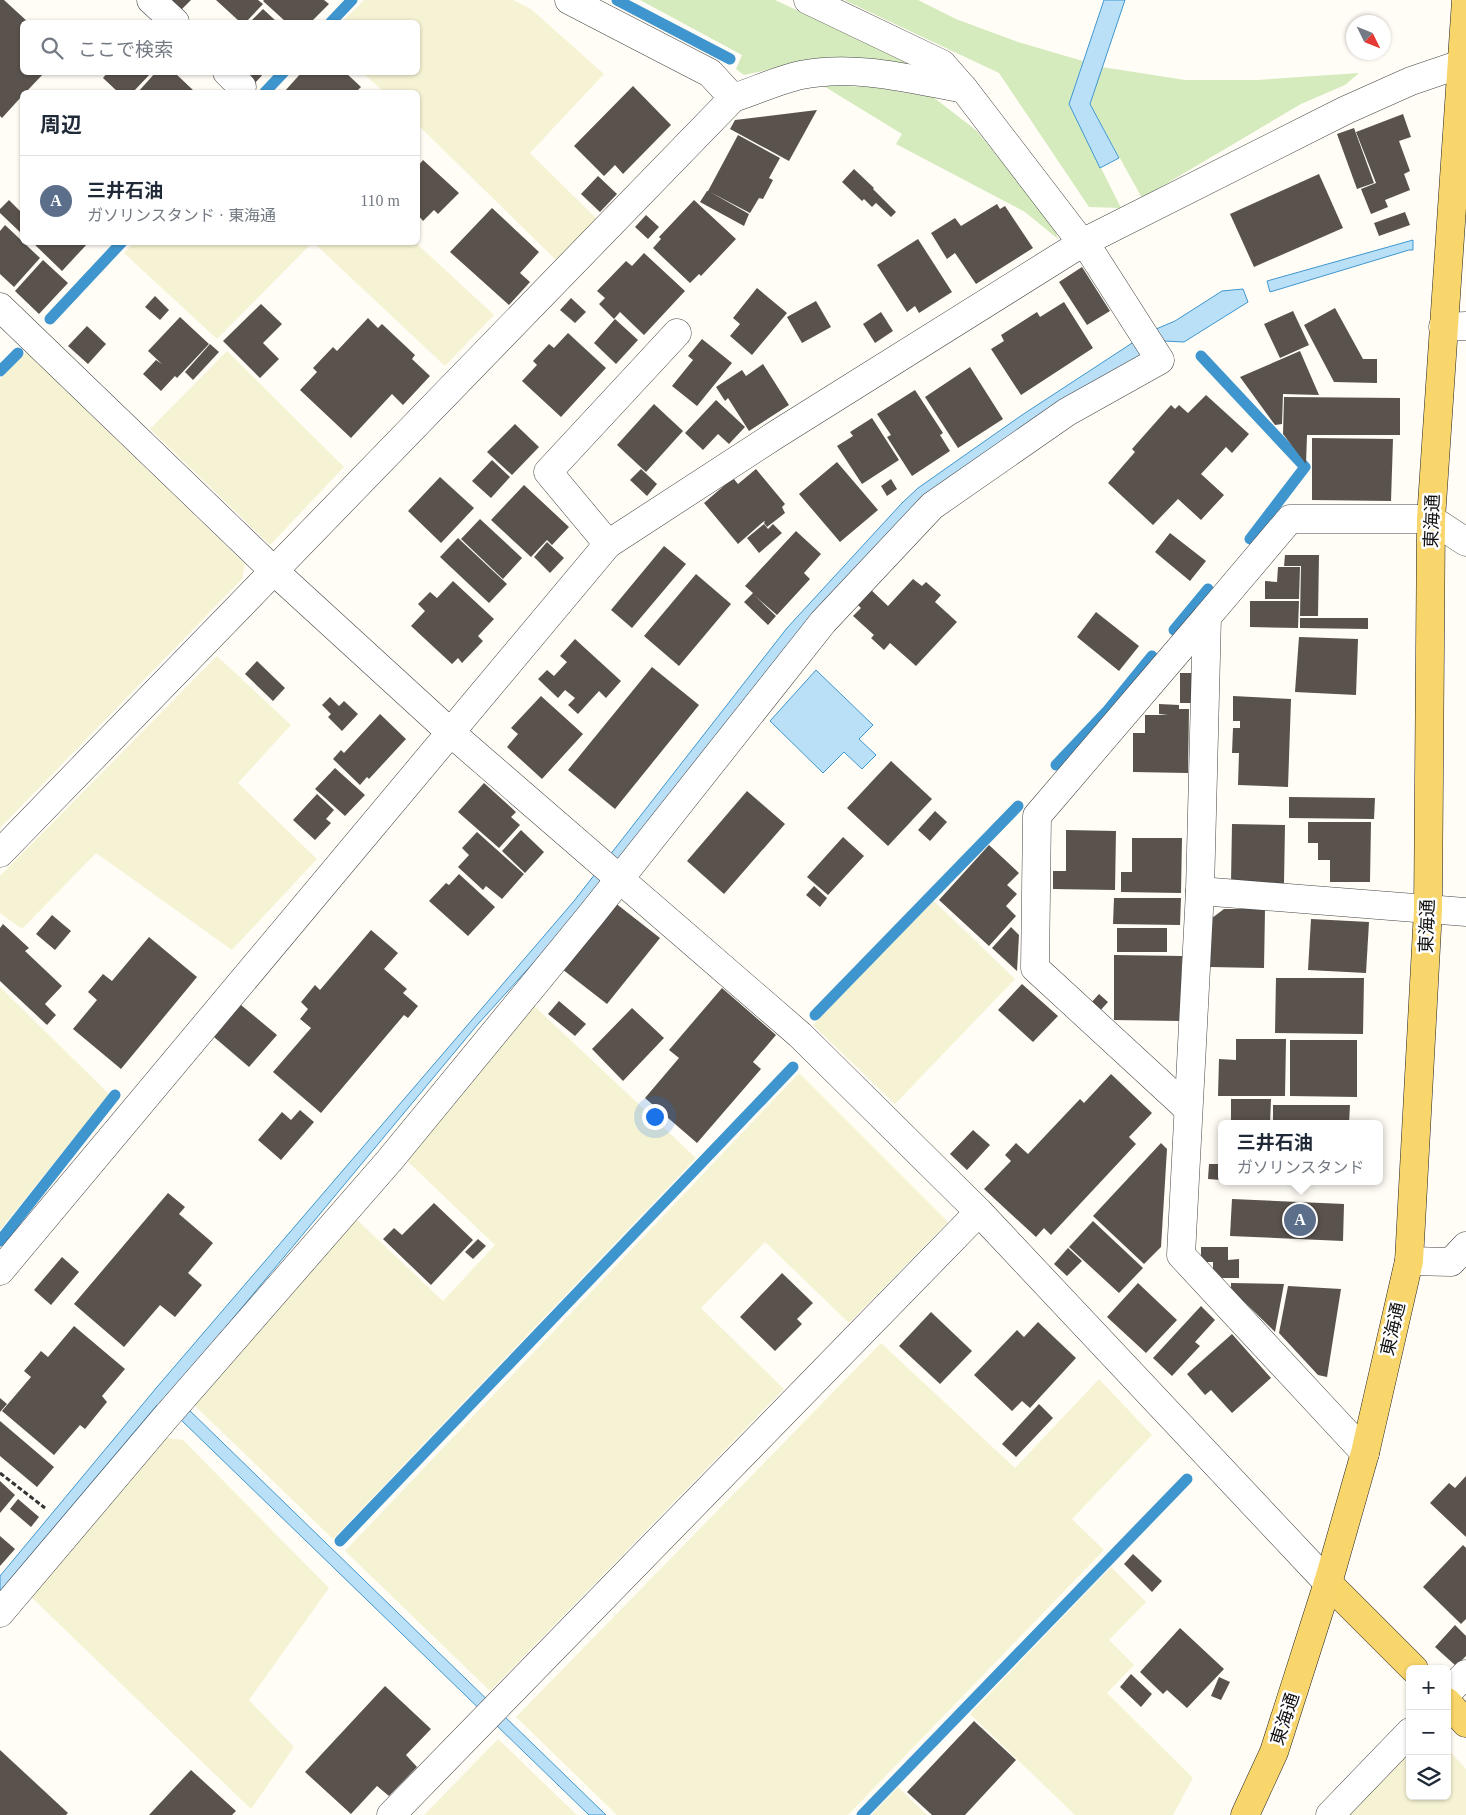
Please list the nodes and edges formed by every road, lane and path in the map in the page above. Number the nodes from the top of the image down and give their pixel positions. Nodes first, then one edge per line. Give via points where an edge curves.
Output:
1 (151, 0) edge
2 (569, 0) edge
3 (808, 0) edge
4 (1465, 6) edge
5 (173, 20) edge
6 (1463, 64) edge
7 (964, 89) junction
8 (733, 98) junction
9 (1082, 243) junction
10 (0, 307) edge
11 (1454, 327) edge
12 (677, 333) dead end
13 (1431, 519) junction
14 (1466, 542) edge
15 (608, 544) junction
16 (273, 570) junction
17 (1207, 617) junction
18 (450, 732) junction
19 (0, 854) edge
20 (619, 878) junction
21 (1200, 891) junction
22 (1428, 910) junction
23 (1466, 912) edge
24 (1187, 1108) junction
25 (979, 1212) junction
26 (1466, 1246) edge
27 (1409, 1262) junction
28 (0, 1271) edge
29 (1365, 1453) junction
30 (0, 1473) edge
31 (47, 1510) dead end
32 (1328, 1583) junction
33 (0, 1613) edge
34 (1410, 1665) edge
35 (1466, 1674) edge
36 (1451, 1689) edge
37 (1451, 1706) edge
38 (1466, 1723) edge
39 (1406, 1736) edge
40 (391, 1815) edge
41 (1245, 1815) edge
42 (1330, 1815) edge

1 - 5 street
2 - 8 street via 710,73
3 - 7 street via 942,64
4 - 6 main road, 東海通
6 - 9 street via 1411,81 1346,110
6 - 11 main road, 東海通
7 - 8 street via 888,74 843,71 801,75
7 - 9 street
8 - 16 street
9 - 15 street
9 - 20 street via 1160,360 1067,412 932,506 823,622
10 - 16 street
11 - 13 main road, 東海通
12 - 15 street via 548,472
13 - 14 street
13 - 17 street via 1290,519
13 - 22 main road, 東海通
15 - 18 street
16 - 18 street
16 - 19 street
17 - 21 street
17 - 24 street via 1037,816 1035,968
18 - 20 street
18 - 28 street
20 - 25 street via 800,1035
20 - 33 street via 389,1160
21 - 22 street
21 - 24 street
22 - 23 street
22 - 27 main road, 東海通
24 - 29 street via 1181,1255
25 - 32 street
25 - 40 street
26 - 27 street via 1451,1262
27 - 29 main road, 東海通
29 - 32 main road, 東海通
30 - 31 path
32 - 34 main road
32 - 41 main road, 東海通 via 1274,1752
35 - 36 street
37 - 38 main road
39 - 42 street

